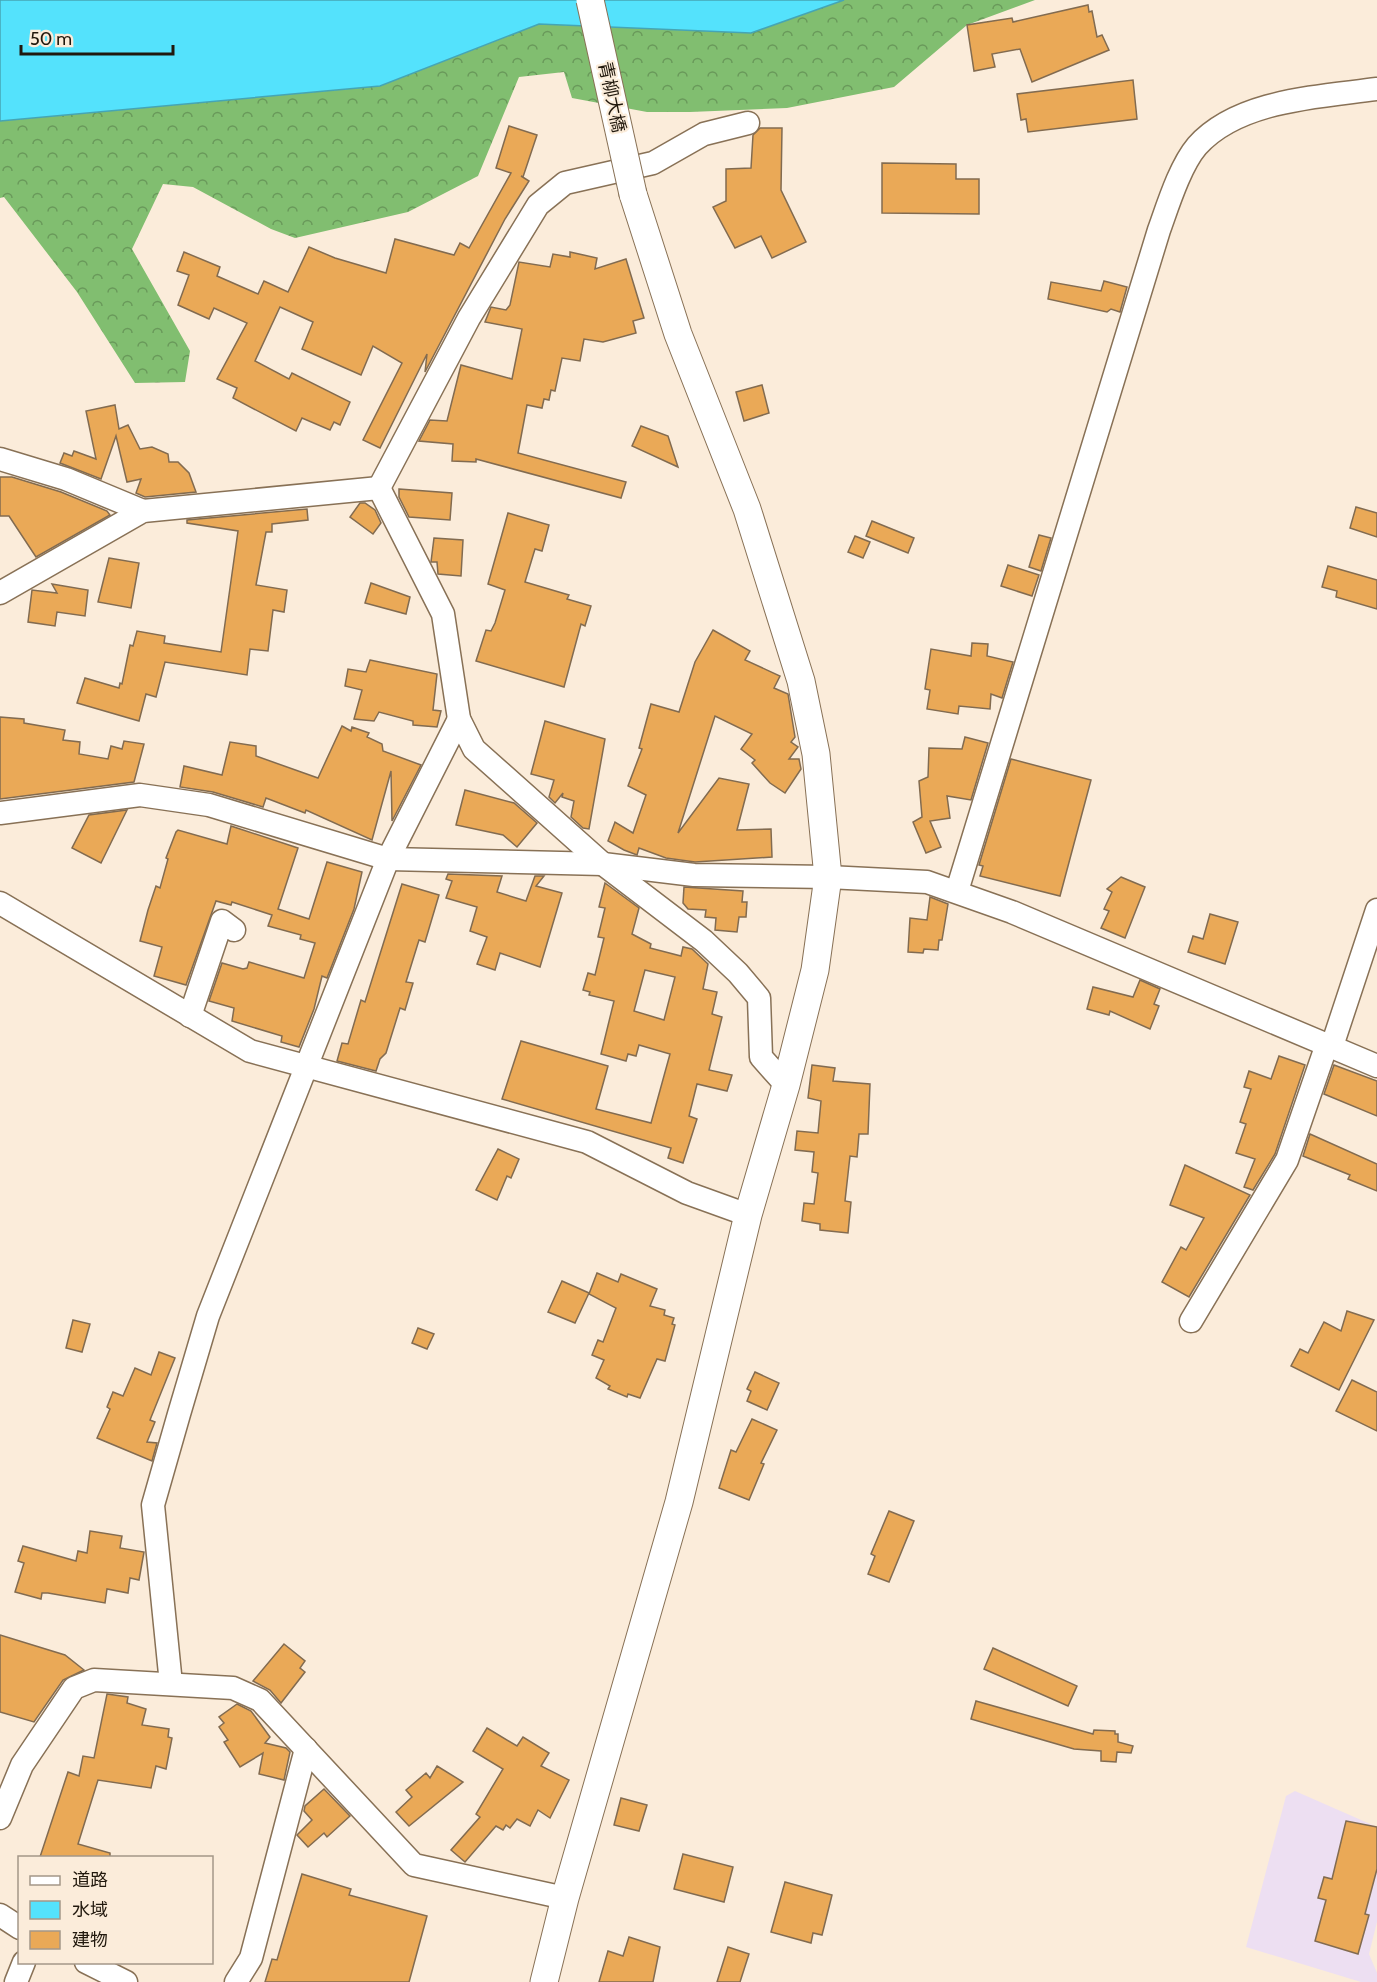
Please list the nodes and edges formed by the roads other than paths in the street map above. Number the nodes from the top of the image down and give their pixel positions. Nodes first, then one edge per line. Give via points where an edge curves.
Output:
1 (590, 0) edge
2 (1377, 89) edge
3 (748, 123) dead end
4 (0, 459) edge
5 (379, 489) junction
6 (143, 511) junction
7 (0, 593) edge
8 (459, 719) junction
9 (0, 813) edge
10 (388, 859) junction
11 (603, 864) junction
12 (828, 877) junction
13 (957, 891) junction
14 (0, 903) edge
15 (1377, 910) edge
16 (234, 930) dead end
17 (190, 1016) junction
18 (1329, 1045) junction
19 (1377, 1066) edge
20 (308, 1068) junction
21 (786, 1085) junction
22 (748, 1215) junction
23 (1191, 1322) dead end
24 (171, 1684) junction
25 (306, 1749) junction
26 (0, 1818) edge
27 (565, 1898) junction
28 (0, 1915) edge
29 (18, 1927) edge
30 (23, 1964) edge
31 (91, 1964) edge
32 (15, 1982) edge
33 (126, 1982) edge
34 (236, 1982) edge
35 (544, 1982) edge

1 - 12 street, 青柳大橋, bridge via 633,194 678,334 747,509 801,681 816,754
2 - 13 street via 1254,109 1219,125 1196,148 1159,230
3 - 5 street via 704,134 653,163 565,183 538,205 480,299
4 - 6 street via 66,479
5 - 6 street
5 - 8 street via 443,614
6 - 7 street
8 - 10 street
8 - 11 street via 474,749
9 - 10 street via 140,795 209,805
10 - 11 street
10 - 20 street
11 - 12 street via 694,875
11 - 21 street via 704,941 759,998 761,1057
12 - 13 street via 927,882
12 - 21 street, 青柳大橋 via 815,970
13 - 18 street
14 - 17 street
15 - 18 street
16 - 17 street via 222,921
17 - 20 street via 250,1051
18 - 19 street
18 - 23 street via 1287,1160
20 - 22 street via 587,1142 687,1193
20 - 24 street via 208,1316 153,1505
21 - 22 street, 青柳大橋
22 - 27 street, 青柳大橋 via 679,1502
24 - 25 street via 233,1688 260,1700
24 - 26 street via 94,1680 74,1688 22,1765
25 - 27 street via 414,1865
25 - 34 street via 251,1958
27 - 35 street, 青柳大橋
28 - 29 street
30 - 32 street
31 - 33 street

